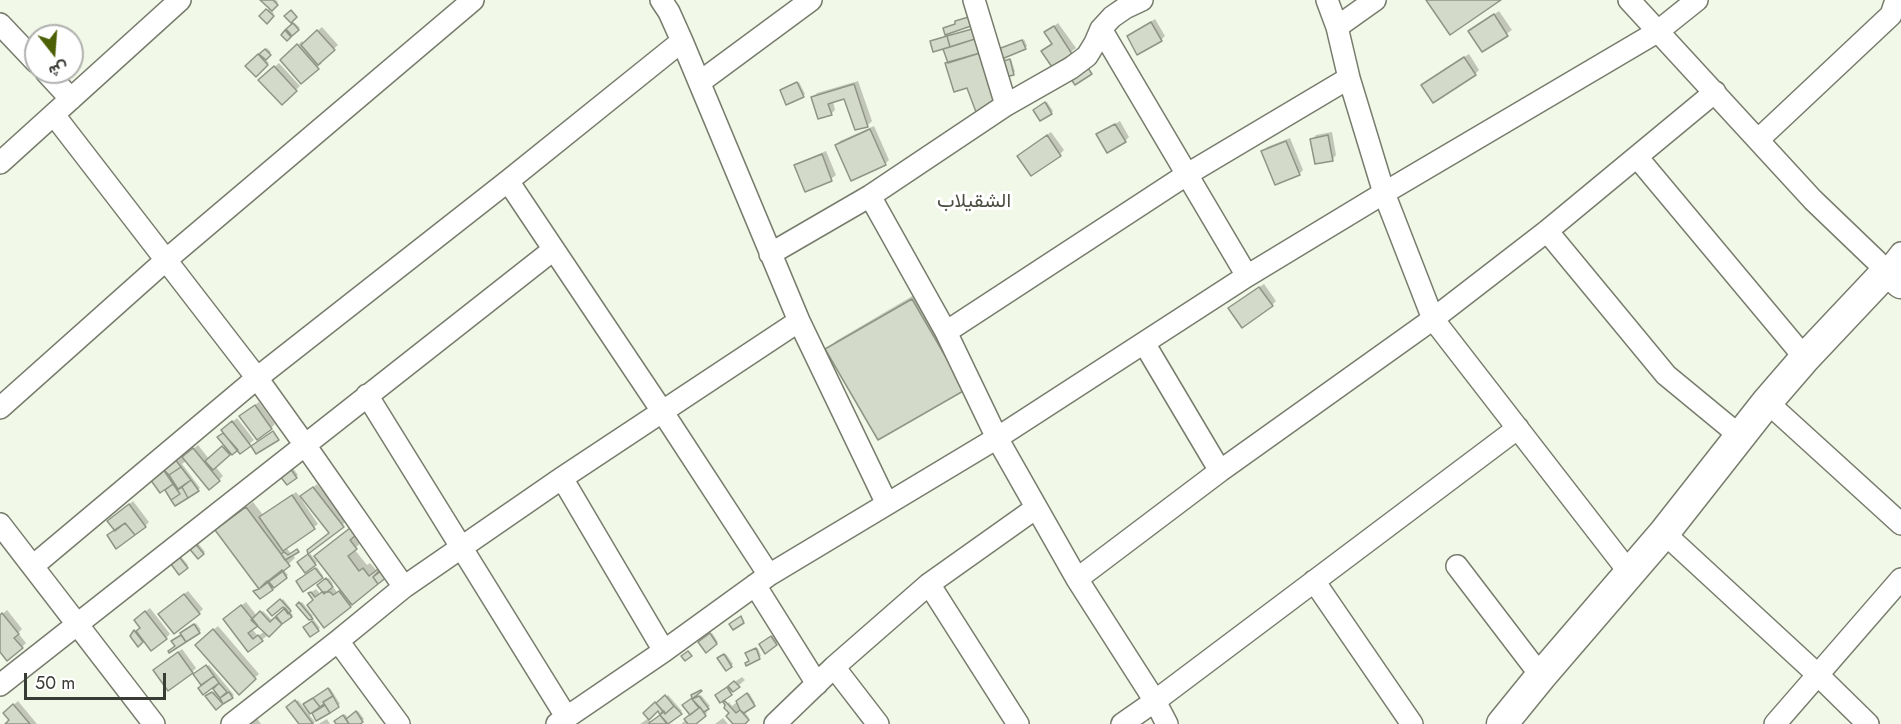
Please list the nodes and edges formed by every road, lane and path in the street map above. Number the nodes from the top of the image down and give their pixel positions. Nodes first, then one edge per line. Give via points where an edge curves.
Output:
1 (180, 0) edge
2 (473, 0) edge
3 (661, 0) edge
4 (811, 0) edge
5 (974, 0) edge
6 (1327, 0) edge
7 (1375, 0) edge
8 (1629, 0) edge
9 (1697, 0) edge
10 (1896, 0) edge
11 (1129, 3) edge
12 (0, 24) edge
13 (1337, 27) junction
14 (1101, 29) junction
15 (1657, 32) junction
16 (682, 41) junction
17 (24, 49) edge
18 (1350, 78) junction
19 (700, 82) junction
20 (57, 84) edge
21 (1715, 92) junction
22 (71, 99) junction
23 (1006, 105) junction
24 (54, 115) junction
25 (1759, 139) junction
26 (1637, 157) junction
27 (0, 163) edge
28 (1186, 175) junction
29 (508, 182) junction
30 (1384, 193) junction
31 (870, 196) junction
32 (1547, 231) junction
33 (553, 250) junction
34 (770, 254) junction
35 (166, 260) junction
36 (1896, 269) edge
37 (1247, 276) junction
38 (1432, 319) junction
39 (799, 321) junction
40 (946, 332) junction
41 (1144, 343) junction
42 (1805, 358) junction
43 (256, 378) junction
44 (367, 395) junction
45 (1767, 402) junction
46 (0, 408) edge
47 (663, 411) junction
48 (1518, 428) junction
49 (1740, 436) junction
50 (997, 438) junction
51 (305, 445) junction
52 (1221, 471) junction
53 (562, 478) junction
54 (887, 504) junction
55 (1036, 508) junction
56 (0, 524) edge
57 (1901, 524) edge
58 (1664, 533) junction
59 (461, 547) junction
60 (33, 566) junction
61 (1457, 566) dead end
62 (1629, 572) junction
63 (1077, 579) junction
64 (1901, 579) edge
65 (762, 580) junction
66 (1314, 581) junction
67 (929, 584) junction
68 (404, 587) junction
69 (77, 624) junction
70 (338, 641) junction
71 (664, 651) junction
72 (834, 667) junction
73 (1818, 675) junction
74 (1541, 676) junction
75 (817, 684) junction
76 (0, 685) edge
77 (1155, 701) junction
78 (562, 721) edge
79 (1508, 722) edge
80 (154, 724) edge
81 (232, 724) edge
82 (399, 724) edge
83 (775, 724) edge
84 (878, 724) edge
85 (1018, 724) edge
86 (1122, 724) edge
87 (1167, 724) edge
88 (1412, 724) edge
89 (1774, 724) edge
90 (1868, 724) edge

1 - 22 street
2 - 35 street
3 - 16 street
4 - 19 street
5 - 23 street
6 - 13 street
7 - 13 street
8 - 15 street
9 - 15 street
10 - 25 street via 1891,15
11 - 14 street
12 - 17 street
13 - 18 street
14 - 23 street via 1087,56
14 - 28 street
15 - 21 street
15 - 30 street
16 - 19 street
16 - 29 street
18 - 28 street
18 - 30 street
19 - 34 street
20 - 22 street
21 - 25 street
21 - 26 street
22 - 24 street
23 - 31 street
24 - 27 street
24 - 35 street
25 - 36 street via 1813,200
26 - 32 street
26 - 42 street
28 - 37 street
28 - 40 street
29 - 33 street
29 - 43 street
30 - 37 street
30 - 38 street
31 - 34 street
31 - 40 street
32 - 38 street
32 - 49 street via 1666,375
33 - 44 street
33 - 47 street
34 - 39 street
35 - 43 street
35 - 46 street
36 - 42 street
37 - 41 street
38 - 48 street
38 - 52 street
39 - 47 street
39 - 54 street
40 - 50 street
41 - 50 street
41 - 52 street
42 - 45 street
43 - 51 street
43 - 60 street
44 - 51 street
44 - 59 street
45 - 49 street
45 - 57 street
47 - 53 street
47 - 65 street
48 - 62 street
48 - 66 street
49 - 58 street
50 - 54 street
50 - 55 street
51 - 68 street
51 - 69 street
52 - 63 street
53 - 59 street
53 - 71 street
54 - 65 street
55 - 63 street
55 - 67 street
56 - 60 street
58 - 62 street
58 - 73 street
59 - 68 street
59 - 78 street
60 - 69 street
61 - 74 street
62 - 74 street
63 - 77 street
64 - 73 street
65 - 71 street
65 - 75 street
66 - 77 street
66 - 88 street
67 - 72 street
67 - 85 street
68 - 70 street
69 - 76 street
69 - 80 street
70 - 81 street
70 - 82 street
71 - 78 street
72 - 75 street
72 - 84 street
73 - 89 street
73 - 90 street
74 - 79 street
75 - 83 street
77 - 86 street
77 - 87 street

